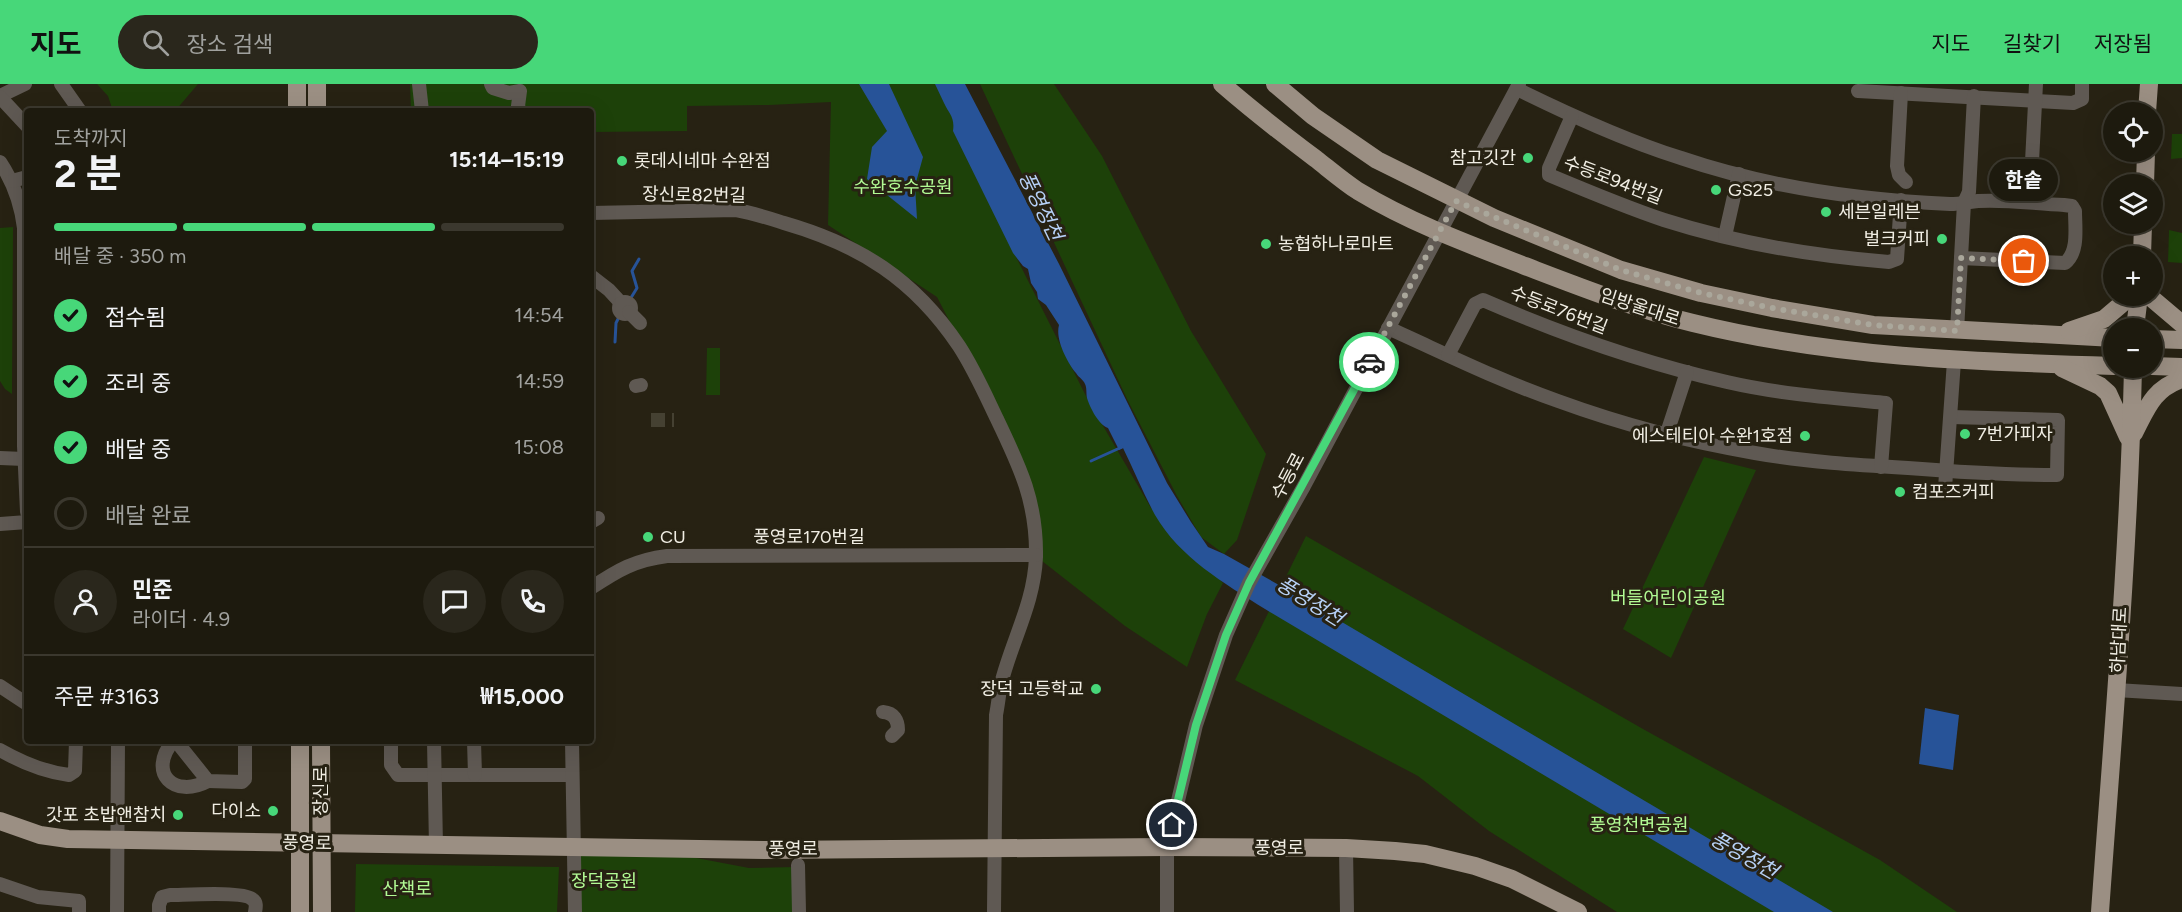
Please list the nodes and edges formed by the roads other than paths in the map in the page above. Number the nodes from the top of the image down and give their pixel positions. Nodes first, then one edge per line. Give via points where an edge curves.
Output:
1 (25, 84) edge
2 (61, 84) edge
3 (297, 84) edge
4 (317, 84) edge
5 (419, 84) edge
6 (491, 84) edge
7 (1222, 84) edge
8 (1275, 84) edge
9 (2036, 84) edge
10 (2082, 84) edge
11 (2149, 84) edge
12 (1518, 87) edge
13 (1925, 89) edge
14 (1904, 90) edge
15 (1858, 91) dead end
16 (1974, 96) junction
17 (0, 97) edge
18 (2035, 100) junction
19 (2148, 102) edge
20 (78, 108) edge
21 (297, 108) edge
22 (317, 108) edge
23 (422, 108) edge
24 (519, 108) edge
25 (1572, 116) junction
26 (24, 123) edge
27 (0, 162) edge
28 (1739, 174) junction
29 (24, 178) edge
30 (12, 181) junction
31 (2031, 181) dead end
32 (1906, 182) dead end
33 (1901, 200) junction
34 (1456, 201) junction
35 (1964, 203) junction
36 (594, 213) edge
37 (1439, 233) junction
38 (1725, 236) junction
39 (1961, 258) junction
40 (594, 278) edge
41 (2119, 306) edge
42 (2161, 306) edge
43 (640, 323) dead end
44 (2182, 324) edge
45 (1388, 328) junction
46 (1957, 331) junction
47 (2056, 335) junction
48 (2103, 337) edge
49 (2163, 339) edge
50 (2182, 340) edge
51 (1448, 355) junction
52 (1954, 361) junction
53 (2055, 364) junction
54 (2103, 366) edge
55 (2163, 366) edge
56 (2182, 367) edge
57 (1687, 372) junction
58 (2133, 378) edge
59 (2182, 379) edge
60 (1951, 417) junction
61 (1667, 434) junction
62 (2131, 441) junction
63 (0, 458) edge
64 (24, 459) joint
65 (1881, 467) junction
66 (1946, 471) junction
67 (1945, 488) dead end
68 (24, 522) edge
69 (0, 524) edge
70 (1036, 555) junction
71 (594, 586) edge
72 (0, 686) edge
73 (2116, 690) junction
74 (2182, 694) edge
75 (24, 702) edge
76 (883, 712) dead end
77 (892, 736) dead end
78 (76, 744) edge
79 (118, 744) edge
80 (172, 744) edge
81 (177, 744) edge
82 (245, 744) edge
83 (300, 744) edge
84 (321, 744) edge
85 (391, 744) edge
86 (434, 744) edge
87 (474, 744) edge
88 (572, 744) edge
89 (0, 750) edge
90 (475, 775) junction
91 (435, 776) junction
92 (572, 776) junction
93 (208, 781) junction
94 (0, 821) edge
95 (118, 839) junction
96 (300, 843) junction
97 (321, 844) junction
98 (436, 846) junction
99 (574, 848) junction
100 (1167, 848) junction
101 (1346, 848) junction
102 (994, 849) junction
103 (798, 865) dead end
104 (0, 884) edge
105 (79, 912) edge
106 (117, 912) edge
107 (159, 912) edge
108 (255, 912) edge
109 (300, 912) edge
110 (322, 912) edge
111 (575, 912) edge
112 (799, 912) edge
113 (994, 912) edge
114 (1167, 912) edge
115 (1347, 912) edge
116 (1578, 912) edge
117 (2100, 912) edge

1 - 17 street
2 - 20 street
3 - 21 main road
4 - 22 main road
5 - 23 street
6 - 24 street via 509,93 520,91
7 - 37 main road, 임방울대로 via 1356,190
8 - 34 main road, 임방울대로 via 1377,160
9 - 18 street
10 - 18 street via 2082,99
11 - 19 main road
12 - 25 street
12 - 34 street, 수등로
13 - 14 street
13 - 16 street
14 - 15 street
14 - 32 street via 1897,166
16 - 18 street
16 - 35 street
17 - 26 street
18 - 31 street
25 - 28 street via 1682,159
25 - 38 street, 수등로94번길 via 1549,175 1664,220
27 - 30 street
28 - 33 street via 1800,187
28 - 38 street
29 - 30 street
30 - 64 street via 24,228
33 - 35 street
33 - 38 street, 수등로94번길 via 1897,259 1889,262 1798,252
34 - 37 street, 수등로
34 - 46 main road, 임방울대로 via 1621,270 1701,293 1873,325
35 - 39 street
35 - 39 street via 2072,206 2075,250 2065,263
36 - 70 street, 장신로82번길 via 736,210 758,214 827,237 890,272 928,308 972,368 1023,476 1034,518
37 - 45 street, 수등로
37 - 52 main road, 임방울대로 via 1609,298 1692,323 1786,343
39 - 46 street
40 - 43 street
41 - 47 main road via 2104,319
42 - 44 main road
45 - 51 street
45 - 100 street, 수등로 via 1249,583 1226,635 1196,725
46 - 47 main road, 임방울대로
47 - 48 main road, 임방울대로
49 - 50 main road
51 - 57 street, 수등로76번길 via 1475,304 1483,300 1624,353
51 - 61 street via 1560,402
52 - 53 main road, 임방울대로
52 - 60 street
53 - 54 main road, 임방울대로
53 - 62 main road via 2108,393
55 - 56 main road
57 - 61 street
57 - 65 street, 수등로76번길 via 1800,395 1886,403
58 - 62 main road, 하남대로
59 - 62 main road via 2153,398
60 - 66 street
60 - 66 street via 2058,420 2057,475
61 - 65 street via 1798,460
62 - 73 main road, 하남대로
63 - 64 street
65 - 66 street
66 - 67 street
68 - 69 street
70 - 71 street, 풍영로170번길 via 667,556 626,565
70 - 102 street via 1031,598 1001,685 996,715
72 - 75 street
73 - 74 street
73 - 117 main road, 하남대로
76 - 77 street via 896,718 898,730
78 - 89 street via 75,771 69,775 28,764
79 - 95 street
80 - 93 street via 162,762 168,778 189,788
81 - 93 street
82 - 93 street via 242,782
83 - 96 main road, 장신로
84 - 97 main road, 장신로
85 - 91 street via 391,765 398,775
86 - 91 street
87 - 90 street
88 - 92 street
90 - 91 street
90 - 92 street
91 - 98 street
92 - 99 street
94 - 95 main road, 풍영로 via 68,839
95 - 96 main road, 풍영로
95 - 106 street
96 - 97 main road, 풍영로
96 - 109 main road, 장신로
97 - 98 main road, 풍영로
97 - 110 main road, 장신로
98 - 99 main road, 풍영로
99 - 102 main road, 풍영로
99 - 111 street
100 - 101 main road, 풍영로
100 - 102 main road, 풍영로
100 - 114 street, 수등로
101 - 115 street
101 - 116 main road, 풍영로 via 1446,858 1512,879
102 - 113 street
103 - 112 street
104 - 105 street via 38,897 79,901
107 - 108 street via 162,897 170,895 241,895 252,898

